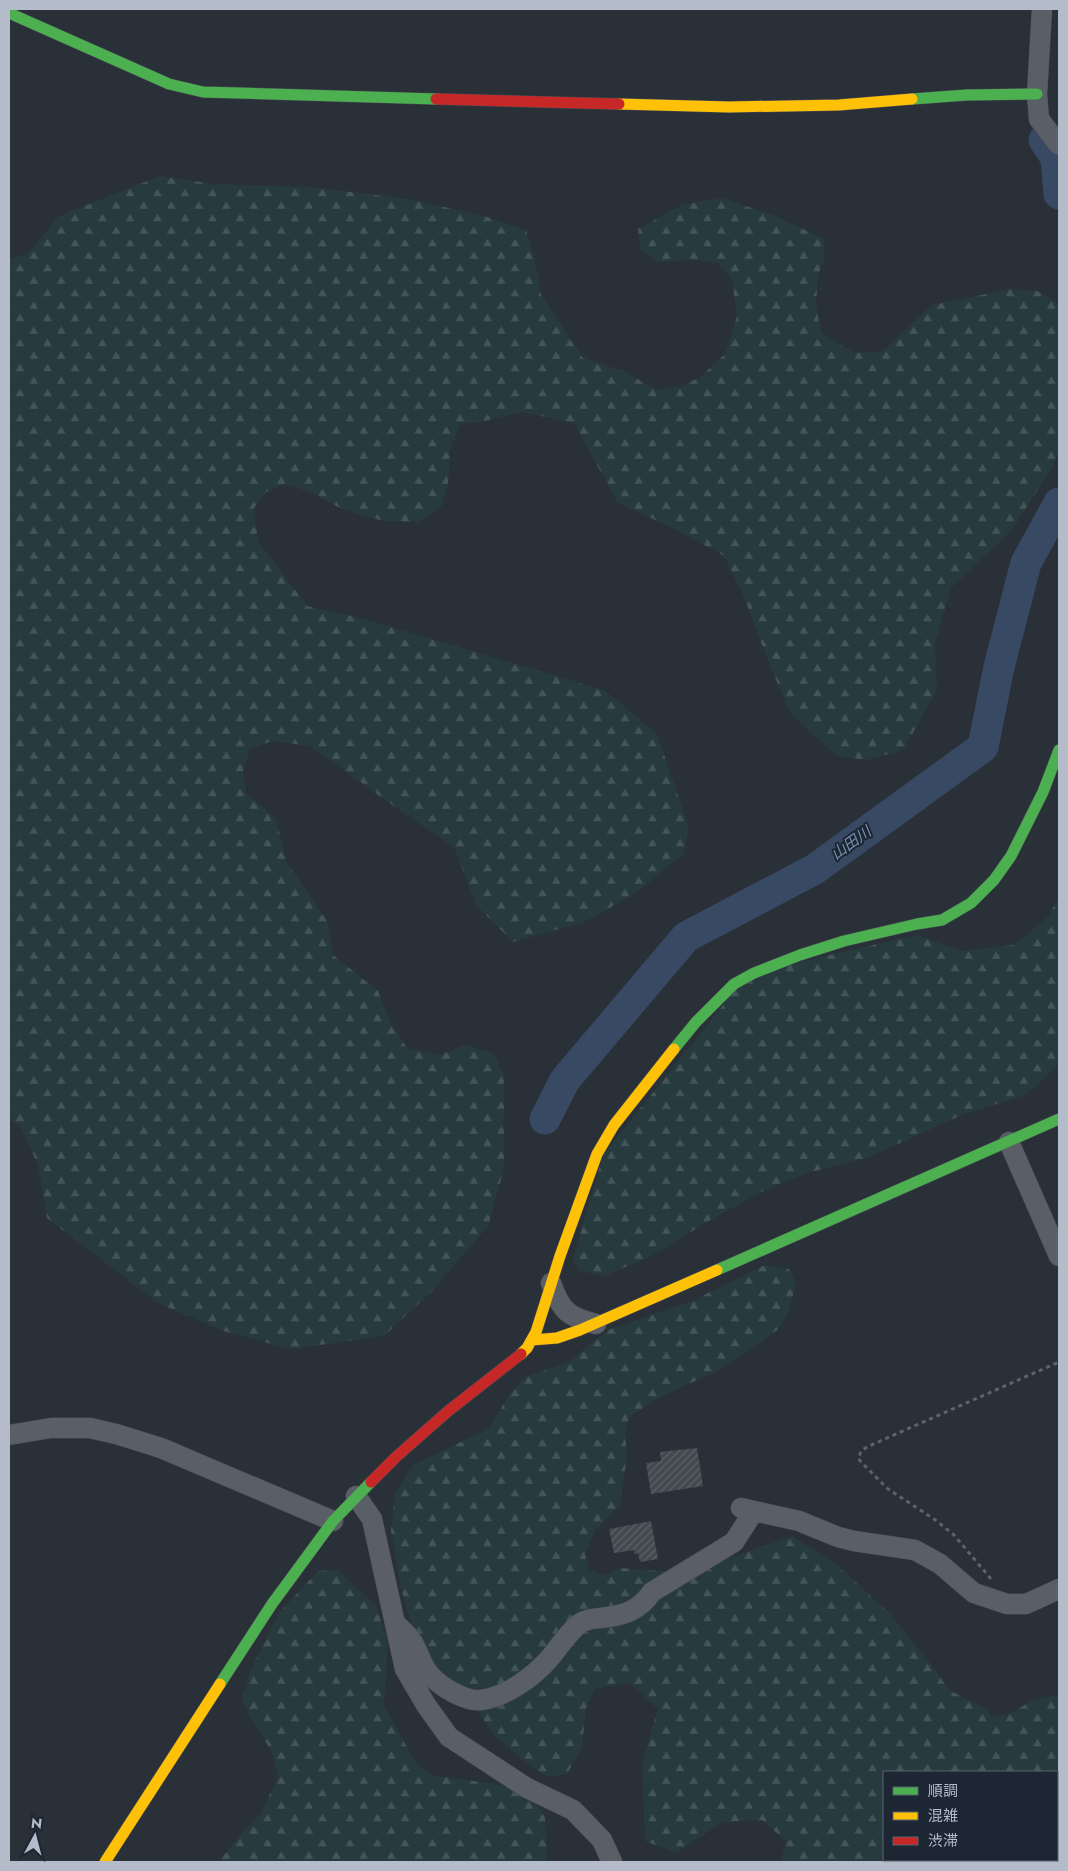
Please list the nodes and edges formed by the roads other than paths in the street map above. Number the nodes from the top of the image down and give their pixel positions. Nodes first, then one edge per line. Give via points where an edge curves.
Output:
1 (1042, 9) edge
2 (9, 13) edge
3 (1037, 94) junction
4 (1059, 145) edge
5 (1059, 750) edge
6 (1059, 1120) edge
7 (1010, 1142) junction
8 (1059, 1256) edge
9 (552, 1283) junction
10 (596, 1324) junction
11 (532, 1340) junction
12 (9, 1435) edge
13 (356, 1496) junction
14 (333, 1521) junction
15 (1059, 1589) edge
16 (394, 1623) junction
17 (105, 1862) edge
18 (612, 1862) edge

1 - 3 street
2 - 3 street via 169,84 203,92 729,106 839,105 967,95
3 - 4 street via 1039,119
5 - 9 street via 1043,792 1011,856 994,880 971,903 942,920 844,941 754,974 734,984 696,1022 614,1125 597,1154
6 - 7 street
7 - 8 street
7 - 10 street
9 - 10 street via 563,1308 578,1319
9 - 11 street
10 - 11 street via 559,1338
11 - 13 street via 510,1364 447,1412
12 - 14 street via 51,1428 90,1428 116,1434 161,1448
13 - 14 street
13 - 16 street via 372,1519
14 - 17 street via 272,1604
15 - 16 street via 1026,1604 1007,1604 974,1593 940,1564 916,1550 854,1541 799,1521 748,1510 734,1542 652,1592 645,1603 630,1613 587,1619 569,1633 538,1670 522,1683 490,1698 480,1701 467,1699 432,1678 411,1640
16 - 18 street via 406,1669 449,1737 527,1788 573,1810 602,1840

